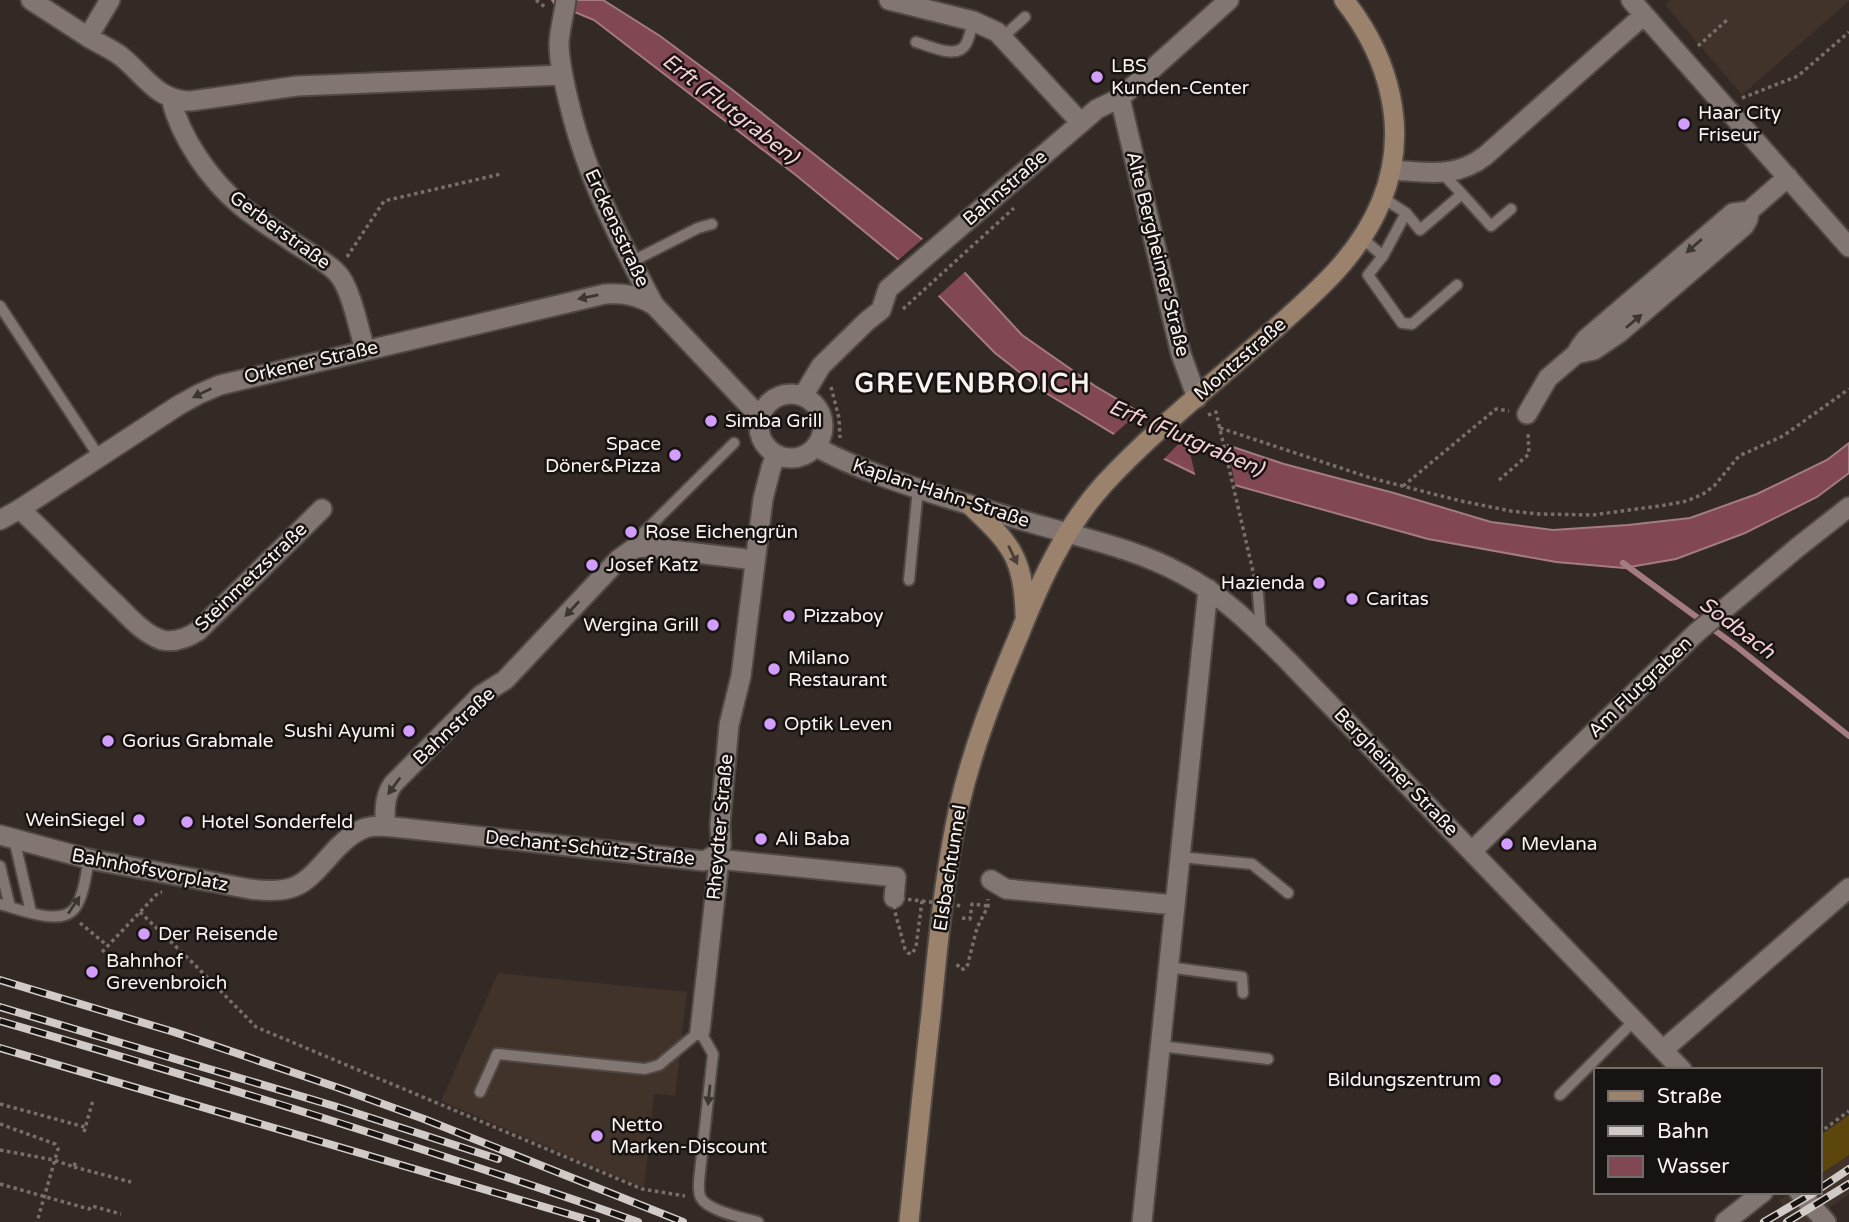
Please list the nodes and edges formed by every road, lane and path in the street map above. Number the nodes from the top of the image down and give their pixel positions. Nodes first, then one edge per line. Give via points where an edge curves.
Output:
1 (31, 0) edge
2 (110, 0) edge
3 (566, 0) edge
4 (889, 0) edge
5 (1230, 0) edge
6 (1344, 0) edge
7 (1637, 7) edge
8 (1025, 17) dead end
9 (1727, 20) dead end
10 (973, 21) junction
11 (1849, 32) edge
12 (88, 37) junction
13 (1003, 37) junction
14 (916, 42) dead end
15 (1683, 59) junction
16 (563, 75) junction
17 (1120, 98) junction
18 (171, 99) junction
19 (1724, 105) junction
20 (1081, 123) junction
21 (1391, 170) junction
22 (1442, 173) junction
23 (501, 174) dead end
24 (1788, 177) junction
25 (1462, 194) junction
26 (1383, 198) junction
27 (1511, 209) dead end
28 (1406, 213) junction
29 (712, 224) dead end
30 (1362, 238) junction
31 (1849, 247) edge
32 (962, 255) dead end
33 (1383, 256) junction
34 (631, 262) junction
35 (337, 272) junction
36 (1457, 285) dead end
37 (654, 305) junction
38 (0, 306) edge
39 (899, 312) dead end
40 (365, 350) junction
41 (832, 379) dead end
42 (1849, 389) edge
43 (803, 396) junction
44 (1197, 398) junction
45 (1527, 414) junction
46 (760, 417) junction
47 (1220, 431) junction
48 (734, 443) dead end
49 (824, 451) junction
50 (776, 455) junction
51 (100, 457) junction
52 (1499, 480) dead end
53 (1403, 486) junction
54 (918, 489) junction
55 (970, 505) junction
56 (1849, 507) edge
57 (20, 509) junction
58 (321, 509) dead end
59 (1, 519) edge
60 (1069, 533) junction
61 (626, 554) junction
62 (755, 560) junction
63 (909, 580) dead end
64 (1208, 589) junction
65 (1258, 593) joint
66 (1025, 620) junction
67 (1262, 635) junction
68 (385, 826) junction
69 (7, 837) edge
70 (1472, 851) junction
71 (715, 855) junction
72 (1180, 857) junction
73 (89, 859) junction
74 (0, 866) edge
75 (171, 874) junction
76 (991, 880) joint
77 (1849, 888) edge
78 (1288, 892) dead end
79 (894, 898) joint
80 (1175, 905) junction
81 (5, 906) edge
82 (988, 906) junction
83 (31, 912) junction
84 (140, 912) junction
85 (68, 914) junction
86 (962, 918) junction
87 (961, 929) dead end
88 (108, 946) junction
89 (102, 952) dead end
90 (957, 962) dead end
91 (1168, 967) junction
92 (1243, 993) dead end
93 (1635, 1020) junction
94 (701, 1031) junction
95 (1160, 1046) junction
96 (1663, 1051) junction
97 (1268, 1059) dead end
98 (1680, 1068) edge
99 (480, 1092) dead end
100 (1560, 1095) dead end
101 (93, 1100) dead end
102 (0, 1104) edge
103 (1849, 1111) edge
104 (0, 1124) edge
105 (1821, 1132) edge
106 (1, 1150) edge
107 (0, 1156) edge
108 (54, 1160) junction
109 (76, 1160) dead end
110 (74, 1167) junction
111 (131, 1182) dead end
112 (0, 1184) edge
113 (1760, 1194) edge
114 (1801, 1194) edge
115 (44, 1196) junction
116 (701, 1199) junction
117 (121, 1214) dead end
118 (37, 1222) edge
119 (758, 1222) edge
120 (909, 1222) edge
121 (1142, 1222) edge
122 (1725, 1222) edge
123 (1826, 1222) edge

1 - 12 street
2 - 12 street
3 - 16 street, Erckensstraße via 559,46
4 - 10 street
5 - 17 street, Bahnstraße
6 - 21 main road, Montzstraße via 1369,38 1387,81 1395,115
7 - 15 street
7 - 22 street via 1485,156
8 - 13 lane
9 - 15 path
10 - 13 street
10 - 14 lane via 967,43 960,50
11 - 19 path via 1798,76
12 - 18 street via 118,54
13 - 20 street
15 - 19 street
16 - 18 street via 297,86 191,101
16 - 34 street, Erckensstraße via 588,167
17 - 20 street, Bahnstraße
17 - 44 street, Alte Bergheimer Straße via 1181,354
18 - 35 street, Gerberstraße via 188,141 228,194
19 - 24 street
20 - 43 street, Bahnstraße via 888,289 881,310 821,366
21 - 22 street
21 - 26 main road, Montzstraße
22 - 25 lane
23 - 35 path via 384,201
24 - 31 street
24 - 45 street via 1749,211 1733,213 1586,339 1548,378
25 - 27 lane via 1491,226
25 - 28 lane via 1420,230
26 - 28 lane
26 - 30 main road, Montzstraße
28 - 33 lane
29 - 34 lane
30 - 33 lane
30 - 44 main road, Montzstraße via 1330,279
32 - 39 path
33 - 36 lane via 1367,275 1402,323 1412,324
34 - 37 street, Erckensstraße
35 - 40 street, Gerberstraße via 349,295
37 -> 40 street, Orkener Straße via 628,294 591,296
37 - 46 street, Erckensstraße
38 - 51 lane
40 -> 51 street, Orkener Straße via 206,390
41 - 49 path via 840,437
42 - 53 path via 1783,436 1739,456 1703,494 1676,503 1604,514 1539,514 1486,507
43 - 46 street via 776,397
43 - 49 street via 822,418
44 - 47 path via 1202,417 1216,412
44 - 60 main road, Montzstraße via 1098,492
45 - 52 path via 1529,454
45 - 53 path via 1496,409
46 - 50 street via 759,432
47 - 53 path
47 - 65 path
48 - 61 lane, Bahnstraße
49 - 50 street via 790,458
49 - 54 street, Kaplan-Hahn-Straße
50 - 62 street, Rheydter Straße via 763,499
51 - 57 street, Orkener Straße
54 - 55 street, Kaplan-Hahn-Straße
54 - 63 lane
55 - 60 street, Kaplan-Hahn-Straße
55 -> 66 main road via 1000,533 1015,556 1023,584
56 - 70 street, Am Flutgraben via 1688,640
57 - 58 street, Steinmetzstraße via 133,621 153,636 174,641 206,624
57 - 59 street, Orkener Straße
60 - 64 street, Bergheimer Straße via 1138,554
60 - 66 main road, Elsbachtunnel
61 - 62 street via 645,547
61 -> 68 street, Bahnstraße via 505,680 481,695 393,784 385,803
62 - 71 street, Rheydter Straße via 741,676 729,725 721,845
64 - 67 street, Bergheimer Straße
64 - 72 street
65 - 67 lane
66 - 120 main road, Elsbachtunnel via 978,738 953,838
67 - 70 street, Bergheimer Straße
68 - 71 street, Dechant-Schütz-Straße via 704,861
68 - 75 street, Bahnhofsvorplatz via 352,834 301,884 290,889 273,892
69 - 73 street, Bahnhofsvorplatz
69 - 83 lane
70 - 93 street, Bergheimer Straße
71 - 79 street, Dechant-Schütz-Straße via 727,860 896,877
71 - 94 street, Rheydter Straße via 718,870
72 - 78 lane via 1252,864
72 - 80 street
73 - 75 street, Bahnhofsvorplatz
85 -> 73 lane via 79,900
74 - 81 lane
75 - 84 path via 167,891 158,893
76 - 80 street via 1006,889
76 - 82 path
77 - 96 street
79 - 86 path, bridge via 905,949 911,954 922,901 963,906
80 - 91 street
81 - 83 lane
82 - 86 path via 972,904 970,919
82 - 90 path via 966,968 960,969
83 - 85 lane via 59,918
84 - 88 path
84 - 116 path via 256,1027 642,1189
85 - 88 path
86 - 87 path
88 - 89 path
91 - 92 lane via 1242,977
91 - 95 street
93 - 96 street, Bergheimer Straße
93 - 100 lane
94 - 99 lane via 659,1065 645,1069 496,1054
94 -> 116 lane, Rheydter Straße via 713,1054
95 - 97 lane
95 - 121 street
96 - 98 street, Bergheimer Straße
101 - 102 path via 84,1130
103 - 105 path
104 - 108 path via 55,1144
106 - 107 path
106 - 108 path
108 - 110 path
108 - 115 path
109 - 110 path
110 - 111 path
112 - 115 path
113 - 122 street
114 - 123 street
115 - 117 path
115 - 118 path
116 - 119 lane via 718,1210

